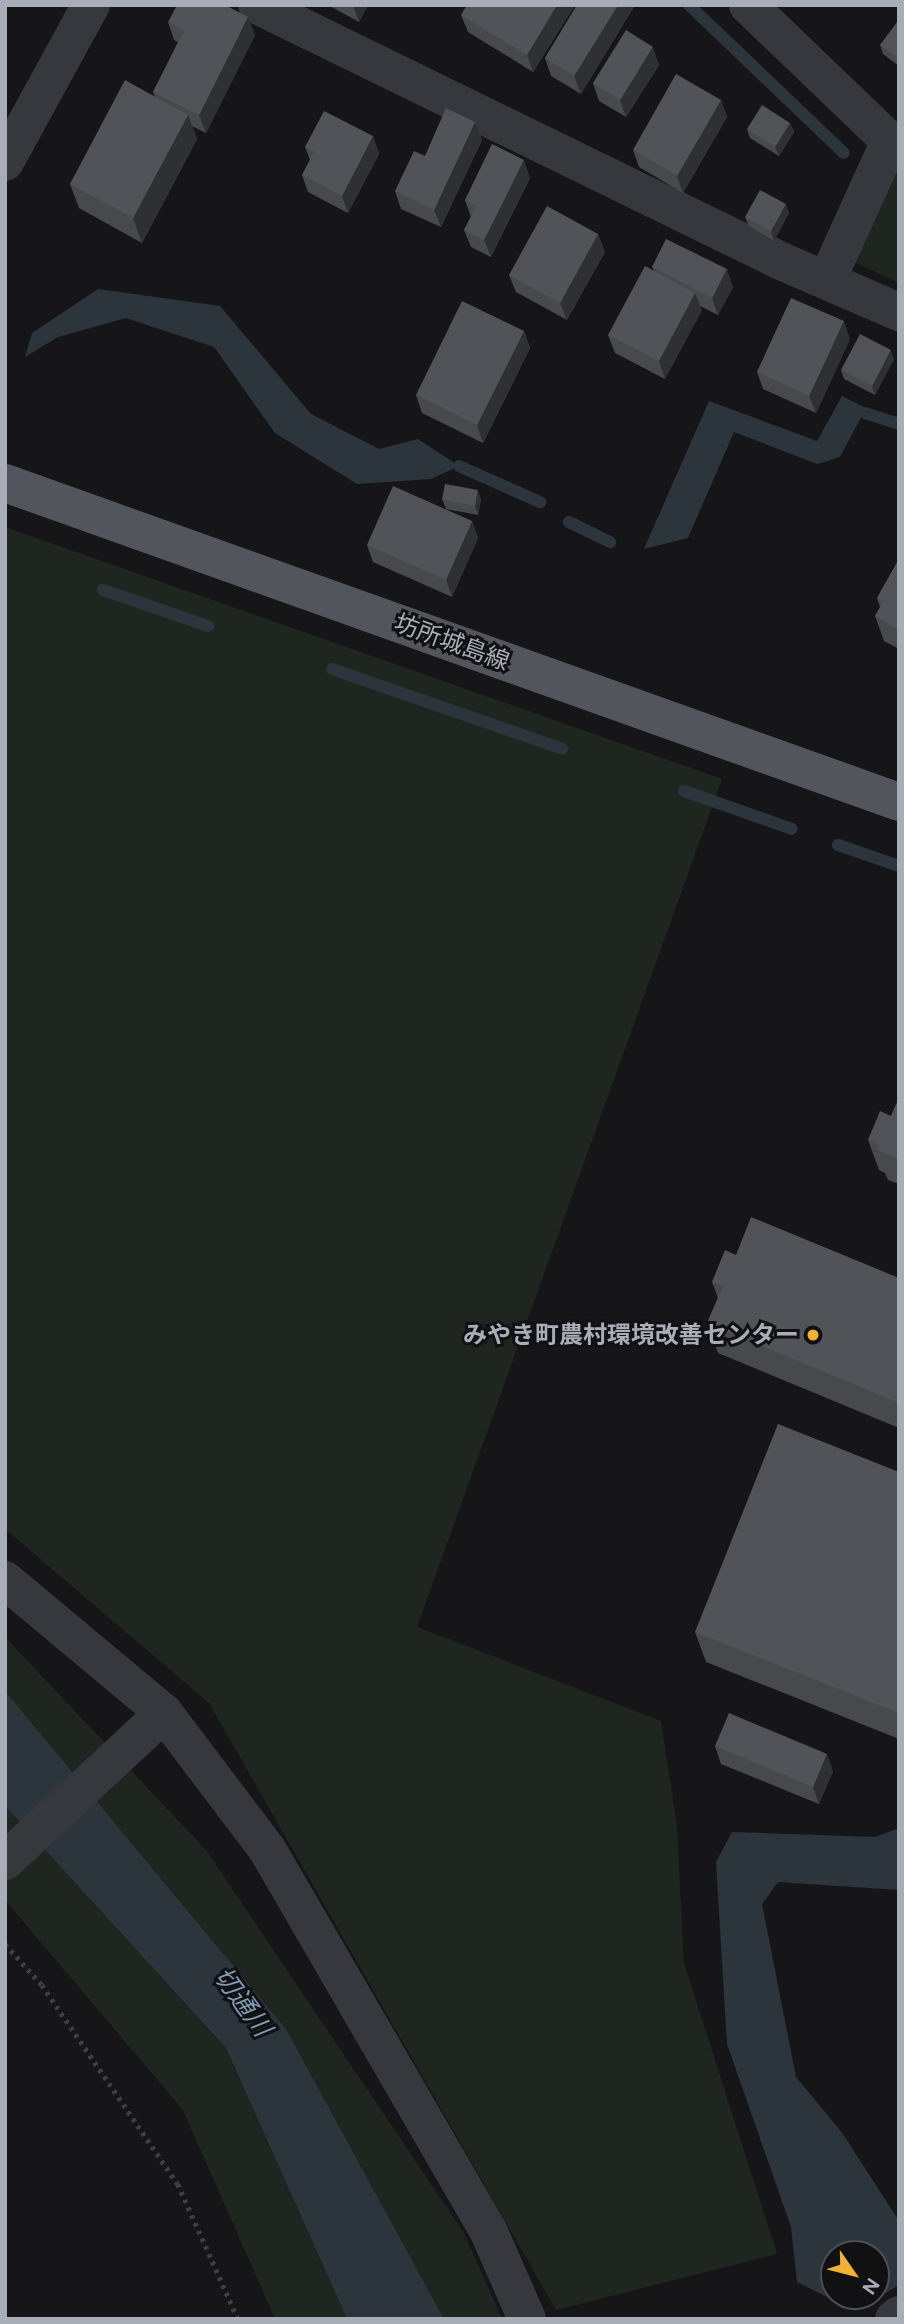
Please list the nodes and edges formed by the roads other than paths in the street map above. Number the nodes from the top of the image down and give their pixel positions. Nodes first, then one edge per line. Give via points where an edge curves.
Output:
1 (91, 5) edge
2 (257, 5) edge
3 (748, 5) edge
4 (5, 162) edge
5 (827, 280) junction
6 (899, 312) edge
7 (5, 483) edge
8 (899, 802) edge
9 (5, 1580) edge
10 (157, 1721) junction
11 (5, 1861) edge
12 (899, 2315) edge
13 (527, 2319) edge
14 (894, 2319) edge

1 - 4 street
2 - 5 street
3 - 5 street via 890,141
5 - 6 street
7 - 8 main road, 坊所城島線
9 - 10 street
10 - 11 street
10 - 13 street via 267,1849 488,2230
12 - 14 street

